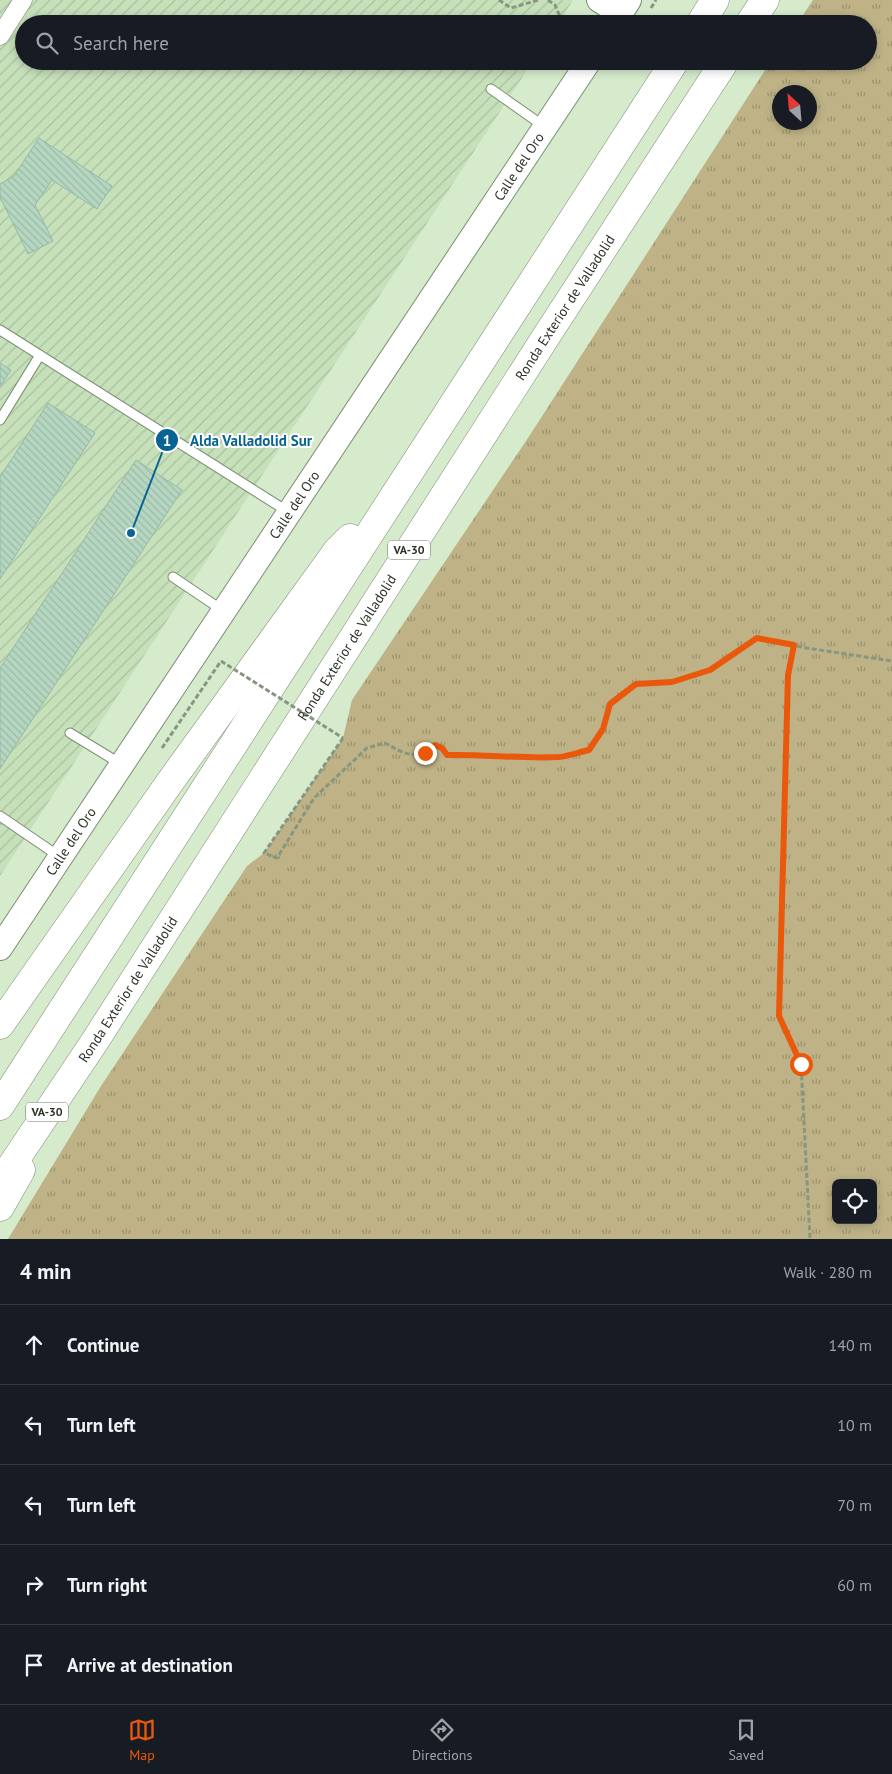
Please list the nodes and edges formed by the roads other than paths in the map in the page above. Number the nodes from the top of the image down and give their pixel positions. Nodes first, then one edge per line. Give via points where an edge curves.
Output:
1 (23, 0) edge
2 (599, 0) edge
3 (715, 0) edge
4 (765, 0) edge
5 (621, 12) edge
6 (706, 15) edge
7 (755, 15) edge
8 (0, 36) edge
9 (583, 70) edge
10 (669, 70) edge
11 (719, 70) edge
12 (491, 89) dead end
13 (545, 128) junction
14 (0, 330) edge
15 (40, 355) junction
16 (0, 420) edge
17 (406, 479) junction
18 (290, 513) junction
19 (173, 576) dead end
20 (224, 612) junction
21 (70, 732) dead end
22 (123, 765) junction
23 (0, 816) edge
24 (61, 858) junction
25 (0, 948) edge
26 (0, 1025) edge
27 (95, 1041) junction
28 (0, 1106) edge
29 (0, 1183) edge
30 (0, 1207) edge

1 - 8 street
2 - 5 street
3 - 6 highway
4 - 7 highway
9 - 13 street, Calle del Oro
10 - 17 highway, VA-30
11 - 27 highway, Ronda Exterior de Valladolid / VA-30
12 - 13 lane
13 - 18 street, Calle del Oro
14 - 15 lane
15 - 16 lane
15 - 18 lane
17 - 26 highway via 337,551
17 - 28 highway, VA-30
18 - 20 street, Calle del Oro
19 - 20 lane
20 - 22 street, Calle del Oro
21 - 22 lane
22 - 24 street, Calle del Oro
23 - 24 lane
24 - 25 street, Calle del Oro
27 - 29 highway, Ronda Exterior de Valladolid / VA-30
27 - 30 highway

